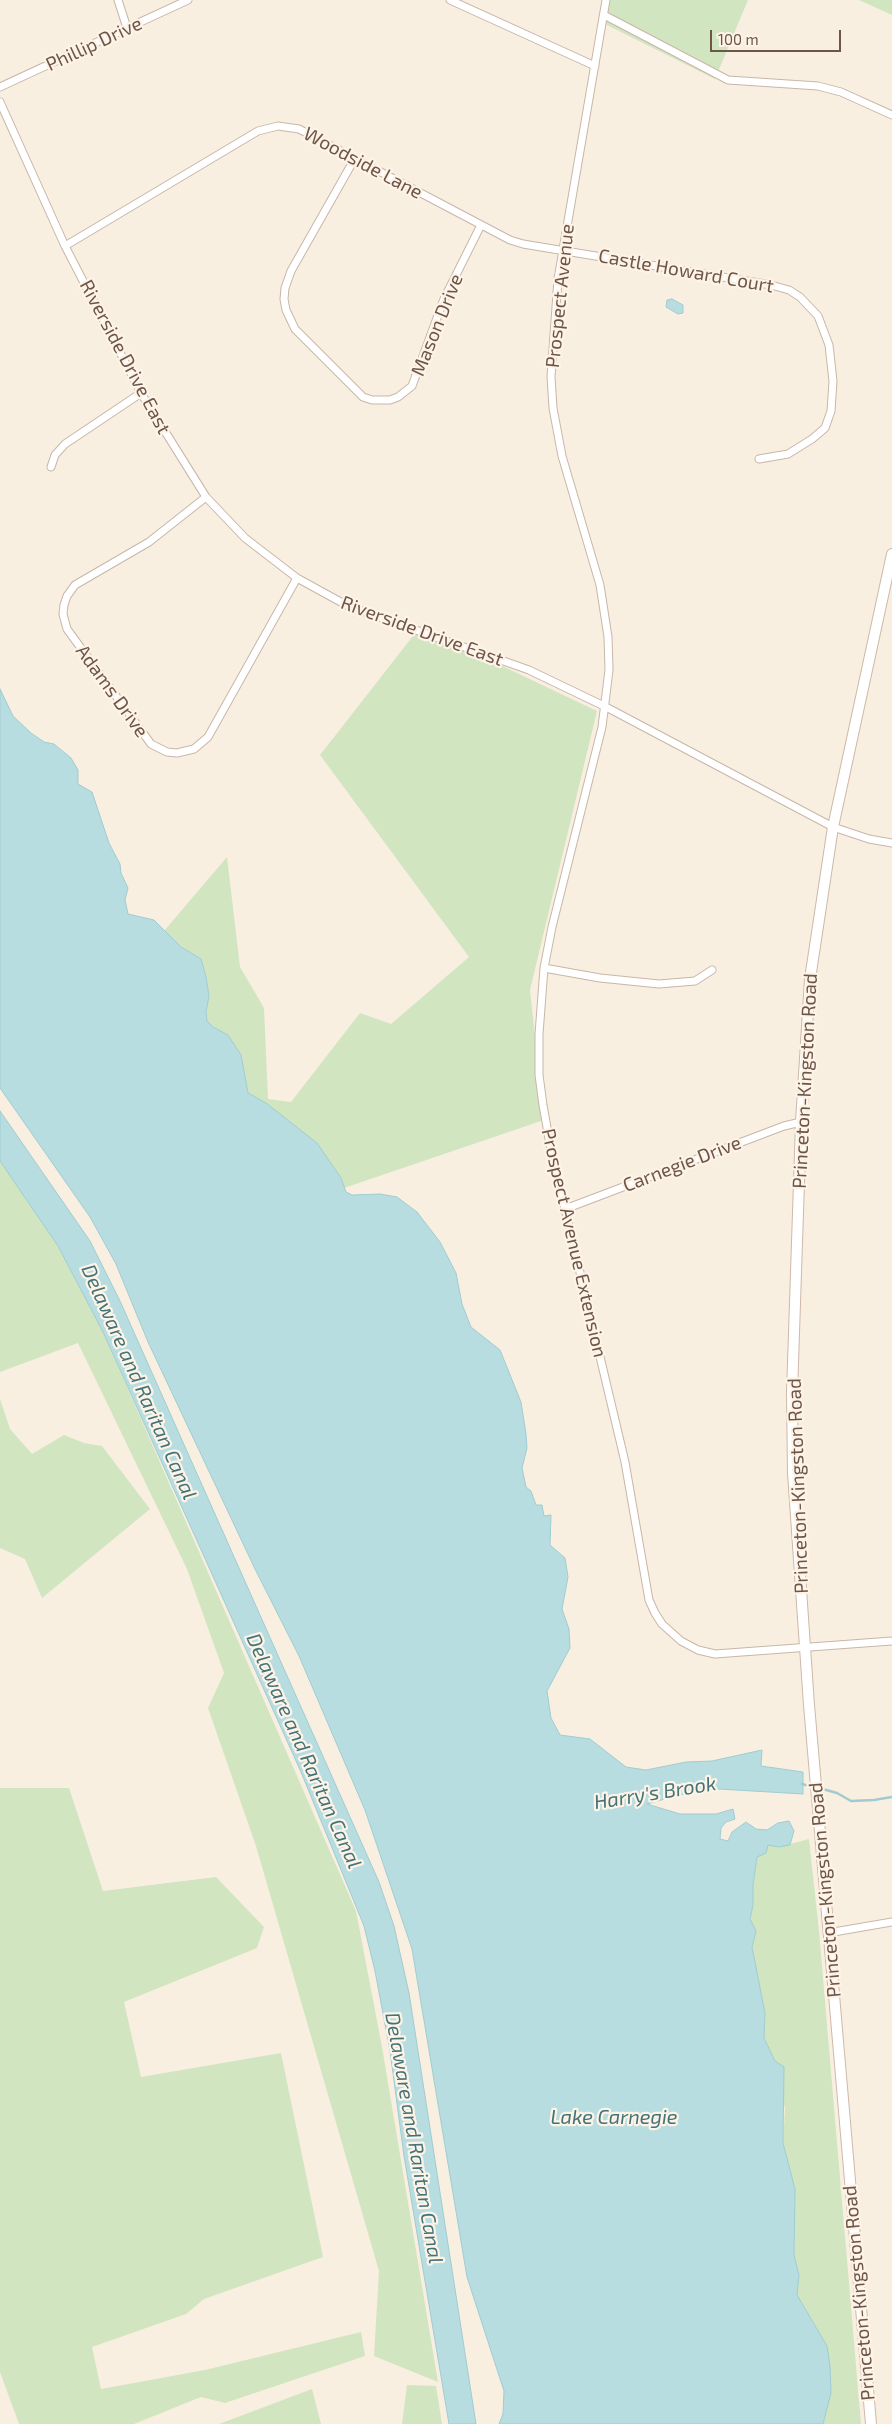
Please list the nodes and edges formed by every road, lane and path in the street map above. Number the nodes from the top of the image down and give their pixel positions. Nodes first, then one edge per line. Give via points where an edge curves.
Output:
1 (118, 0) edge
2 (188, 0) edge
3 (450, 0) edge
4 (606, 0) edge
5 (604, 15) junction
6 (127, 28) junction
7 (595, 66) junction
8 (0, 87) edge
9 (0, 102) edge
10 (892, 115) edge
11 (354, 158) junction
12 (481, 225) junction
13 (65, 246) junction
14 (563, 250) junction
15 (141, 393) junction
16 (759, 459) dead end
17 (51, 467) dead end
18 (206, 497) junction
19 (892, 554) edge
20 (297, 578) junction
21 (606, 707) junction
22 (833, 827) junction
23 (892, 843) edge
24 (544, 968) junction
25 (712, 970) dead end
26 (800, 1122) junction
27 (565, 1209) junction
28 (892, 1641) edge
29 (806, 1649) junction
30 (892, 1922) edge
31 (828, 1933) junction
32 (871, 2424) edge

1 - 6 street
2 - 6 street, Phillip Drive
3 - 7 street
4 - 5 street, Prospect Avenue
5 - 7 street, Prospect Avenue
5 - 10 street via 728,80 818,86 841,92
6 - 8 street, Phillip Drive
7 - 14 street, Prospect Avenue
9 - 13 street, Riverside Drive East
11 - 12 street, Woodside Lane
11 - 12 street, Mason Drive via 291,271 284,299 295,329 363,397 390,400 398,398 412,386 444,299
11 - 13 street, Woodside Lane via 299,129 268,127
12 - 14 street, Woodside Lane via 523,244
13 - 15 street, Riverside Drive East
14 - 16 street, Castle Howard Court via 771,285 789,290 810,306 824,327 829,346 833,381 831,411 825,428 812,439 788,454
14 - 21 street, Prospect Avenue via 551,352 553,408 562,456 605,611 609,670
15 - 17 street via 65,444 55,455
15 - 18 street, Riverside Drive East
18 - 20 street, Riverside Drive East via 245,538
18 - 20 street, Adams Drive via 149,542 75,585 64,605 67,629 151,744 177,753 194,749 208,737
19 - 22 main road, Princeton-Kingston Road
20 - 21 street, Riverside Drive East via 371,616 529,670
21 - 22 street, Riverside Drive East
21 - 24 street, Prospect Avenue Extension
22 - 23 street, Riverside Drive East
22 - 26 main road, Princeton-Kingston Road via 810,980
24 - 25 street via 659,984 695,981
24 - 27 street, Prospect Avenue Extension via 539,1075 551,1150
26 - 27 street, Carnegie Drive
26 - 29 main road, Princeton-Kingston Road via 792,1419
27 - 29 street, Prospect Avenue Extension via 625,1462 649,1600 655,1613 681,1641 704,1652
28 - 29 street, Prospect Avenue Extension
29 - 31 main road, Princeton-Kingston Road
30 - 31 street
31 - 32 main road, Princeton-Kingston Road

